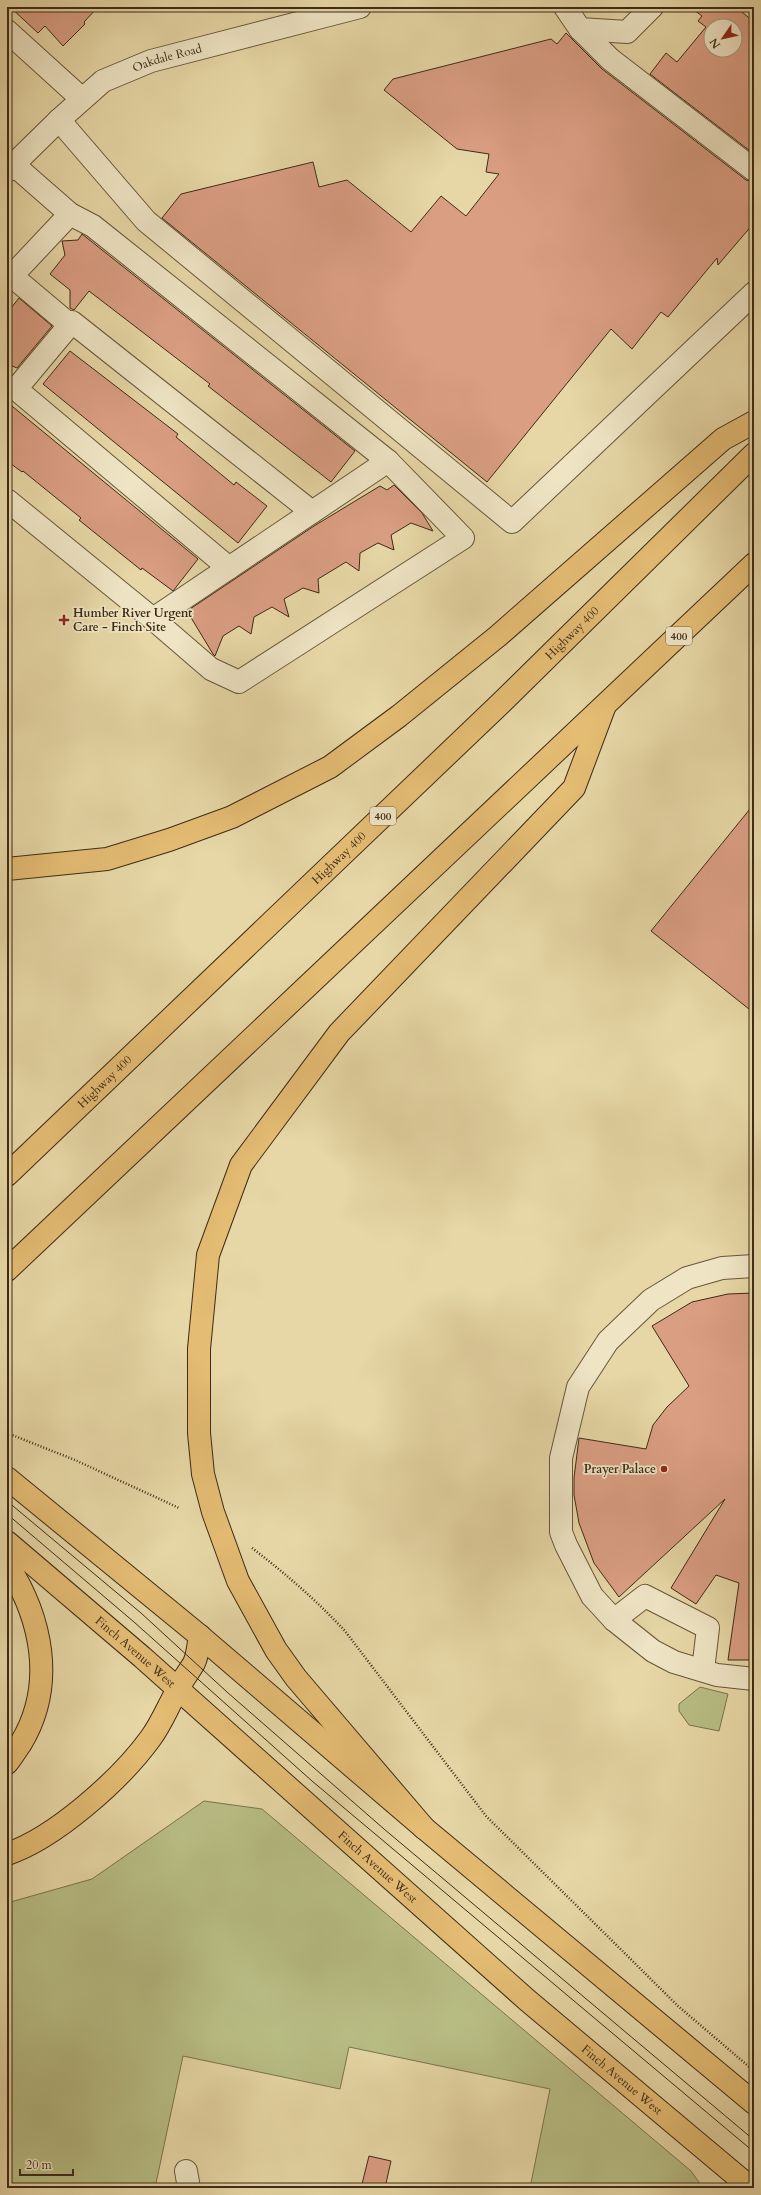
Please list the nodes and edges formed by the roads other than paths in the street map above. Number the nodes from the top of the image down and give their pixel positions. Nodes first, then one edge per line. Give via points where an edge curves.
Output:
1 (358, 7) edge
2 (566, 7) edge
3 (652, 7) edge
4 (580, 29) junction
5 (7, 31) edge
6 (82, 99) junction
7 (59, 120) junction
8 (10, 168) edge
9 (754, 170) edge
10 (70, 214) junction
11 (8, 276) edge
12 (754, 293) edge
13 (70, 325) junction
14 (754, 422) edge
15 (754, 454) edge
16 (388, 461) junction
17 (7, 500) edge
18 (312, 512) junction
19 (754, 564) edge
20 (229, 568) junction
21 (154, 619) junction
22 (604, 708) junction
23 (7, 869) edge
24 (7, 1175) edge
25 (754, 1266) edge
26 (7, 1270) edge
27 (7, 1478) edge
28 (7, 1542) edge
29 (7, 1564) edge
30 (614, 1620) junction
31 (200, 1636) junction
32 (703, 1670) junction
33 (754, 1679) edge
34 (177, 1689) junction
35 (7, 1763) edge
36 (424, 1828) junction
37 (7, 1854) edge
38 (754, 2103) edge
39 (751, 2188) edge

1 - 6 street, Oakdale Road via 151,61 103,81
2 - 4 street
3 - 4 street via 627,32
4 - 9 street via 610,59
5 - 6 street
6 - 7 street, Oakdale Road
7 - 8 street, Oakdale Road
7 - 12 street via 146,221 512,522
8 - 10 street
10 - 11 street
10 - 16 street via 94,226
11 - 13 street
13 - 18 street via 72,322
13 - 20 street via 16,389
14 - 23 main road via 723,439 498,636 399,716 330,767 232,817 169,840 107,859
15 - 24 main road, Highway 400 / 400 via 501,703
16 - 18 street
16 - 21 street via 463,538 239,682 210,669
17 - 21 street
18 - 20 street
19 - 22 main road, 400
20 - 21 street
22 - 26 main road, 400
22 - 36 main road via 574,788 339,1033 241,1165 208,1255 199,1349 199,1433 203,1474 213,1512 238,1581 276,1650 296,1678
25 - 30 street via 722,1268 687,1278 651,1300 608,1341 578,1387 561,1458 561,1532 592,1596
27 - 31 main road
28 - 34 main road, Finch Avenue West
29 - 35 main road via 34,1617 40,1641 42,1672 38,1703 28,1731
30 - 32 street via 674,1662
30 - 32 street via 645,1596 708,1628
31 - 34 main road via 194,1663
31 - 36 main road
32 - 33 street via 717,1675
34 - 37 main road via 165,1716 150,1740 92,1799 55,1828
34 - 39 main road, Finch Avenue West via 527,2000
36 - 38 main road

